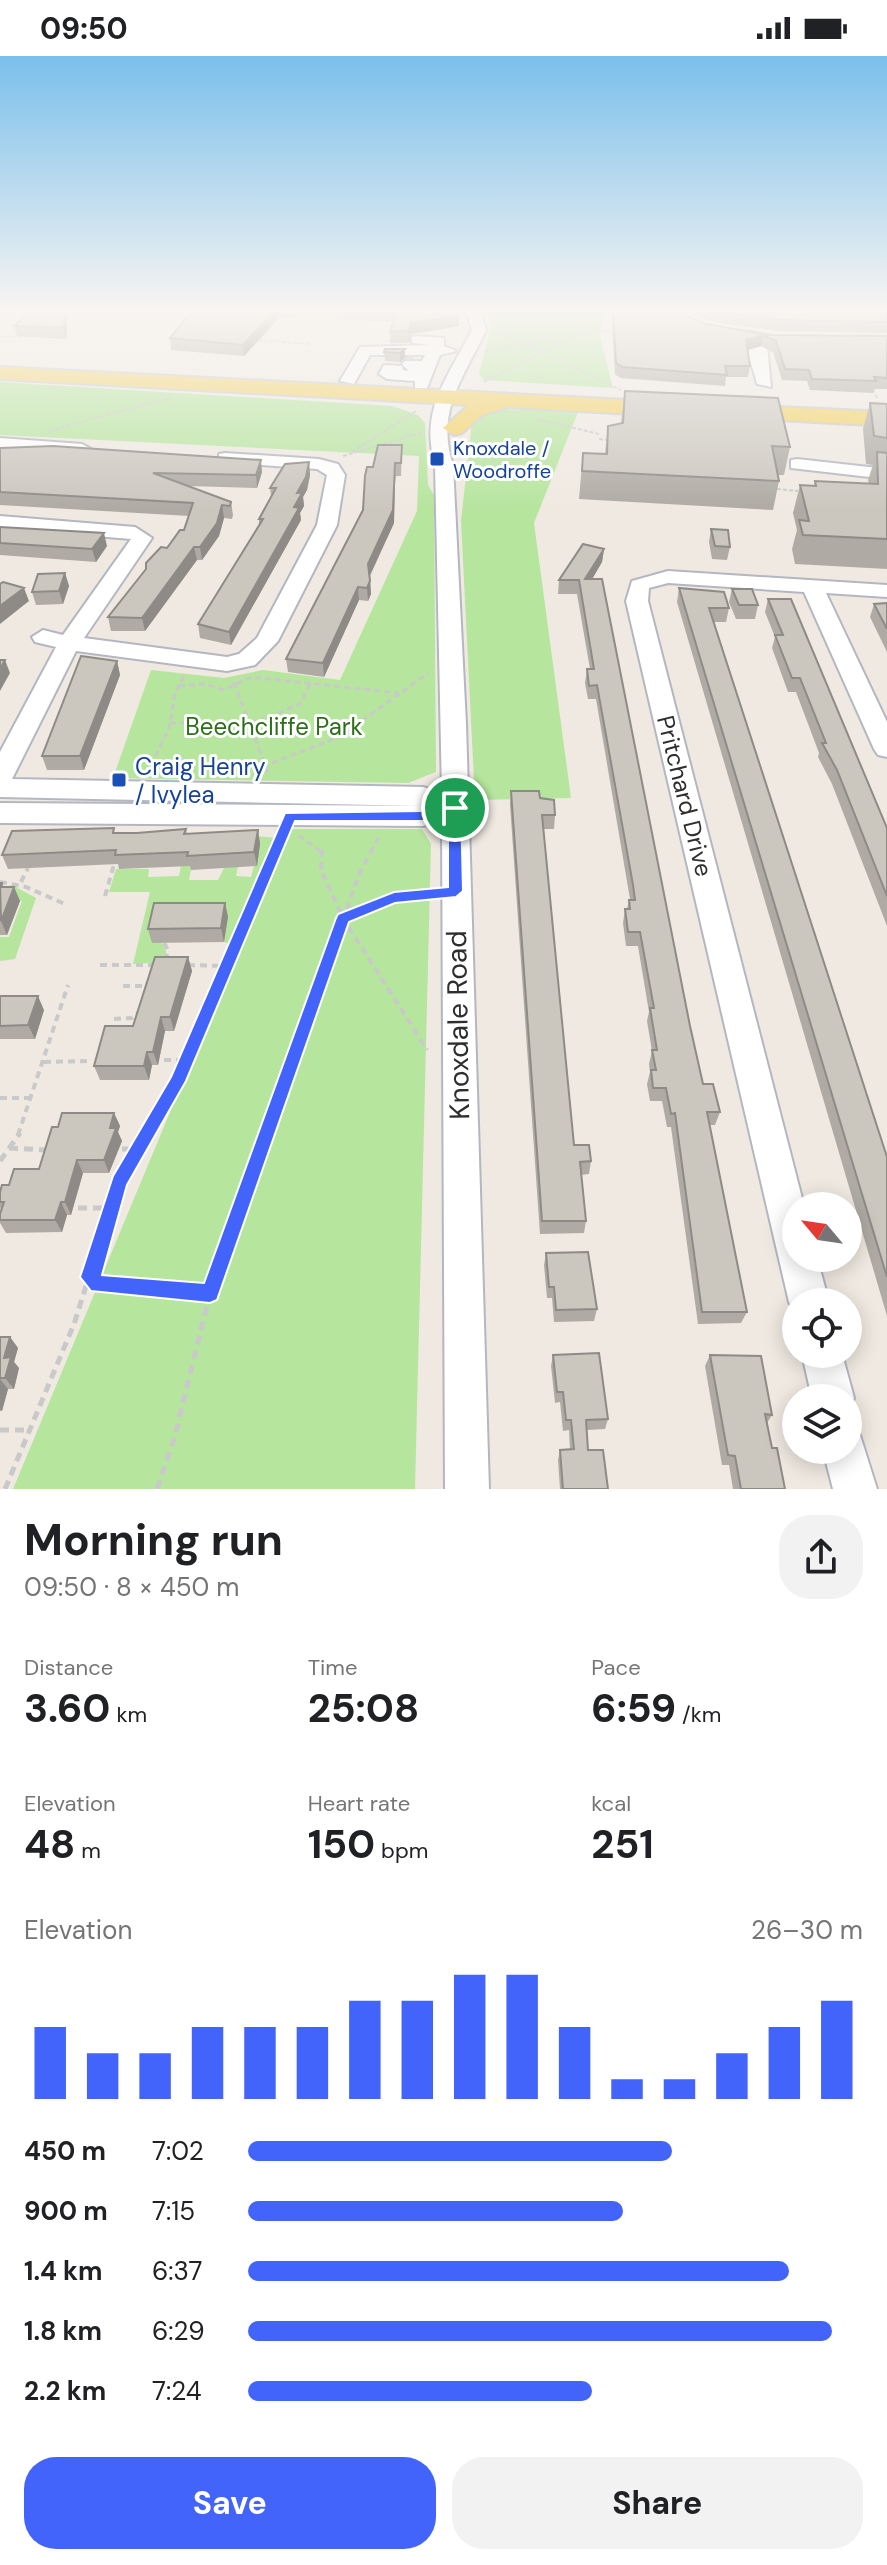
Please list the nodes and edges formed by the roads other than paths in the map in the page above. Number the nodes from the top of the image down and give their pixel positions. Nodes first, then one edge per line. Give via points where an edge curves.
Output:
1 (32, 375) edge
2 (436, 375) tunnel mouth
3 (467, 375) edge
4 (763, 375) edge
5 (765, 384) dead end
6 (460, 391) junction
7 (380, 396) junction
8 (703, 404) junction
9 (518, 408) junction
10 (884, 408) edge
11 (442, 428) junction
12 (0, 443) edge
13 (96, 449) edge
14 (207, 456) edge
15 (797, 464) dead end
16 (887, 474) edge
17 (0, 522) edge
18 (812, 587) junction
19 (887, 591) edge
20 (43, 637) dead end
21 (69, 643) junction
22 (887, 749) edge
23 (0, 777) edge
24 (0, 788) edge
25 (455, 808) junction
26 (0, 813) edge
27 (782, 1192) edge
28 (849, 1464) edge
29 (467, 1489) edge
30 (855, 1489) edge

1 - 7 main road
2 - 6 main road
3 - 6 street, Knoxdale Road
4 - 5 street
6 - 7 main road
6 - 8 main road
6 - 9 main road
6 - 11 street, Knoxdale Road
7 - 11 main road via 421,408
8 - 9 main road
8 - 10 main road
9 - 11 main road via 474,410
11 - 25 street, Knoxdale Road
12 - 13 street
14 - 21 street via 319,464 336,475 327,525 267,641 231,673 193,661
15 - 16 street
17 - 21 street via 141,535
18 - 19 street, Pritchard Drive
18 - 22 street
18 - 27 street, Pritchard Drive via 668,577 639,585 637,601
20 - 21 street
21 - 23 street
24 - 25 street via 423,796
25 - 26 street via 423,816 290,820
25 - 29 street, Knoxdale Road
28 - 30 street

